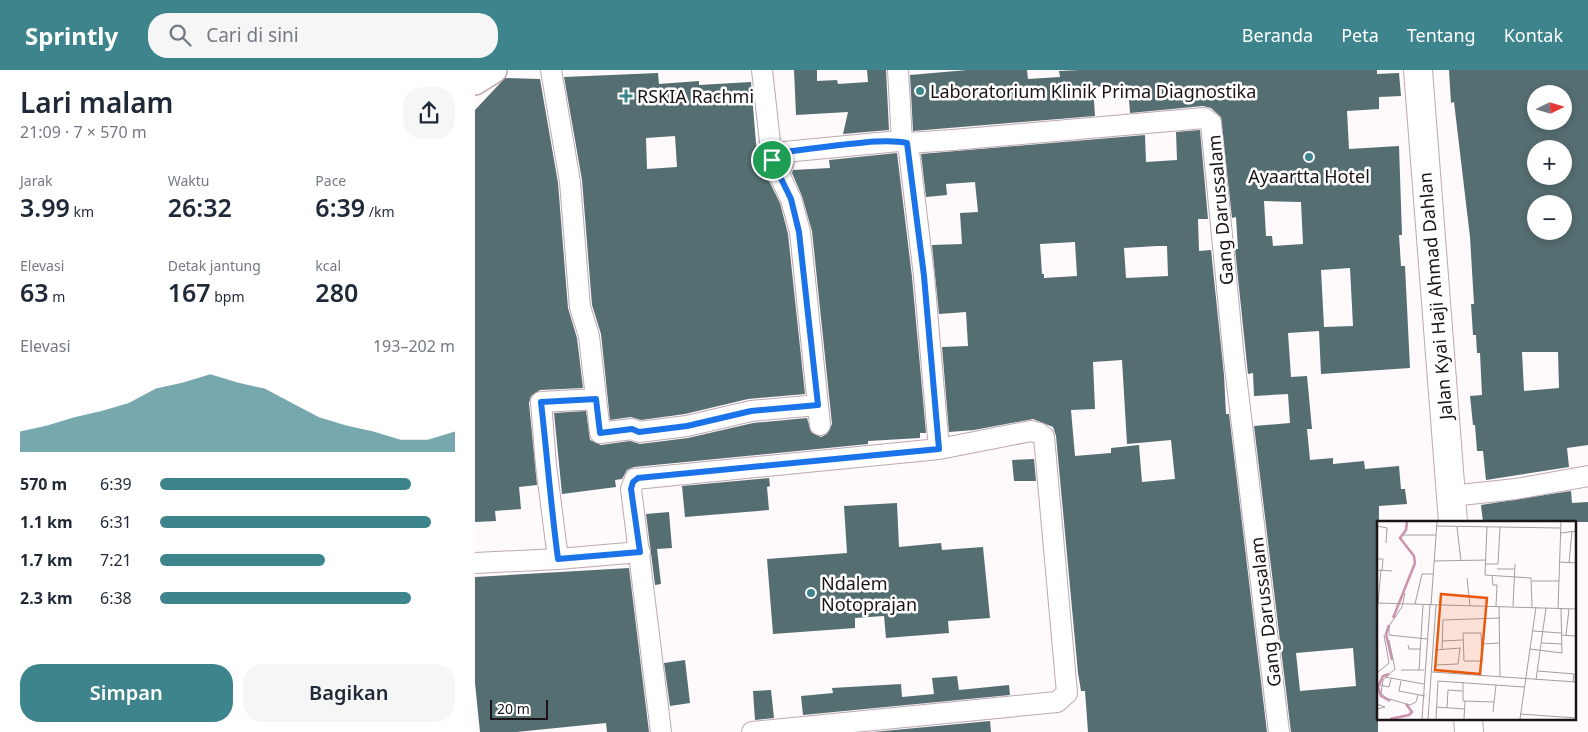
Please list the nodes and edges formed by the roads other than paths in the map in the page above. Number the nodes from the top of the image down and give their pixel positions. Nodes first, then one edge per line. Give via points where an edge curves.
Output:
1 (493, 70) edge
2 (551, 70) edge
3 (762, 70) edge
4 (898, 70) edge
5 (1418, 70) edge
6 (475, 82) edge
7 (905, 142) junction
8 (775, 166) junction
9 (596, 399) junction
10 (939, 449) junction
11 (1588, 476) edge
12 (1452, 509) edge
13 (640, 552) junction
14 (558, 559) junction
15 (475, 563) edge
16 (910, 725) edge
17 (661, 732) edge
18 (752, 732) edge
19 (1279, 732) edge

1 - 6 street
2 - 9 street via 570,182 579,299 589,336
3 - 8 street
4 - 7 street
5 - 12 main road, Jalan Kyai Haji Ahmad Dahlan
7 - 8 street, Gang Darussalam via 784,152 784,161
7 - 10 street via 924,276
7 - 19 street, Gang Darussalam via 1204,118 1211,123 1234,359
8 - 9 street via 791,199 799,232 819,415 751,411 687,426 600,433
9 - 14 street via 541,402
10 - 13 street via 638,478 631,489
10 - 16 street via 1031,431 1045,437 1067,694 1057,702
11 - 12 street via 1516,489
13 - 14 street
13 - 17 street
14 - 15 street
16 - 18 street

